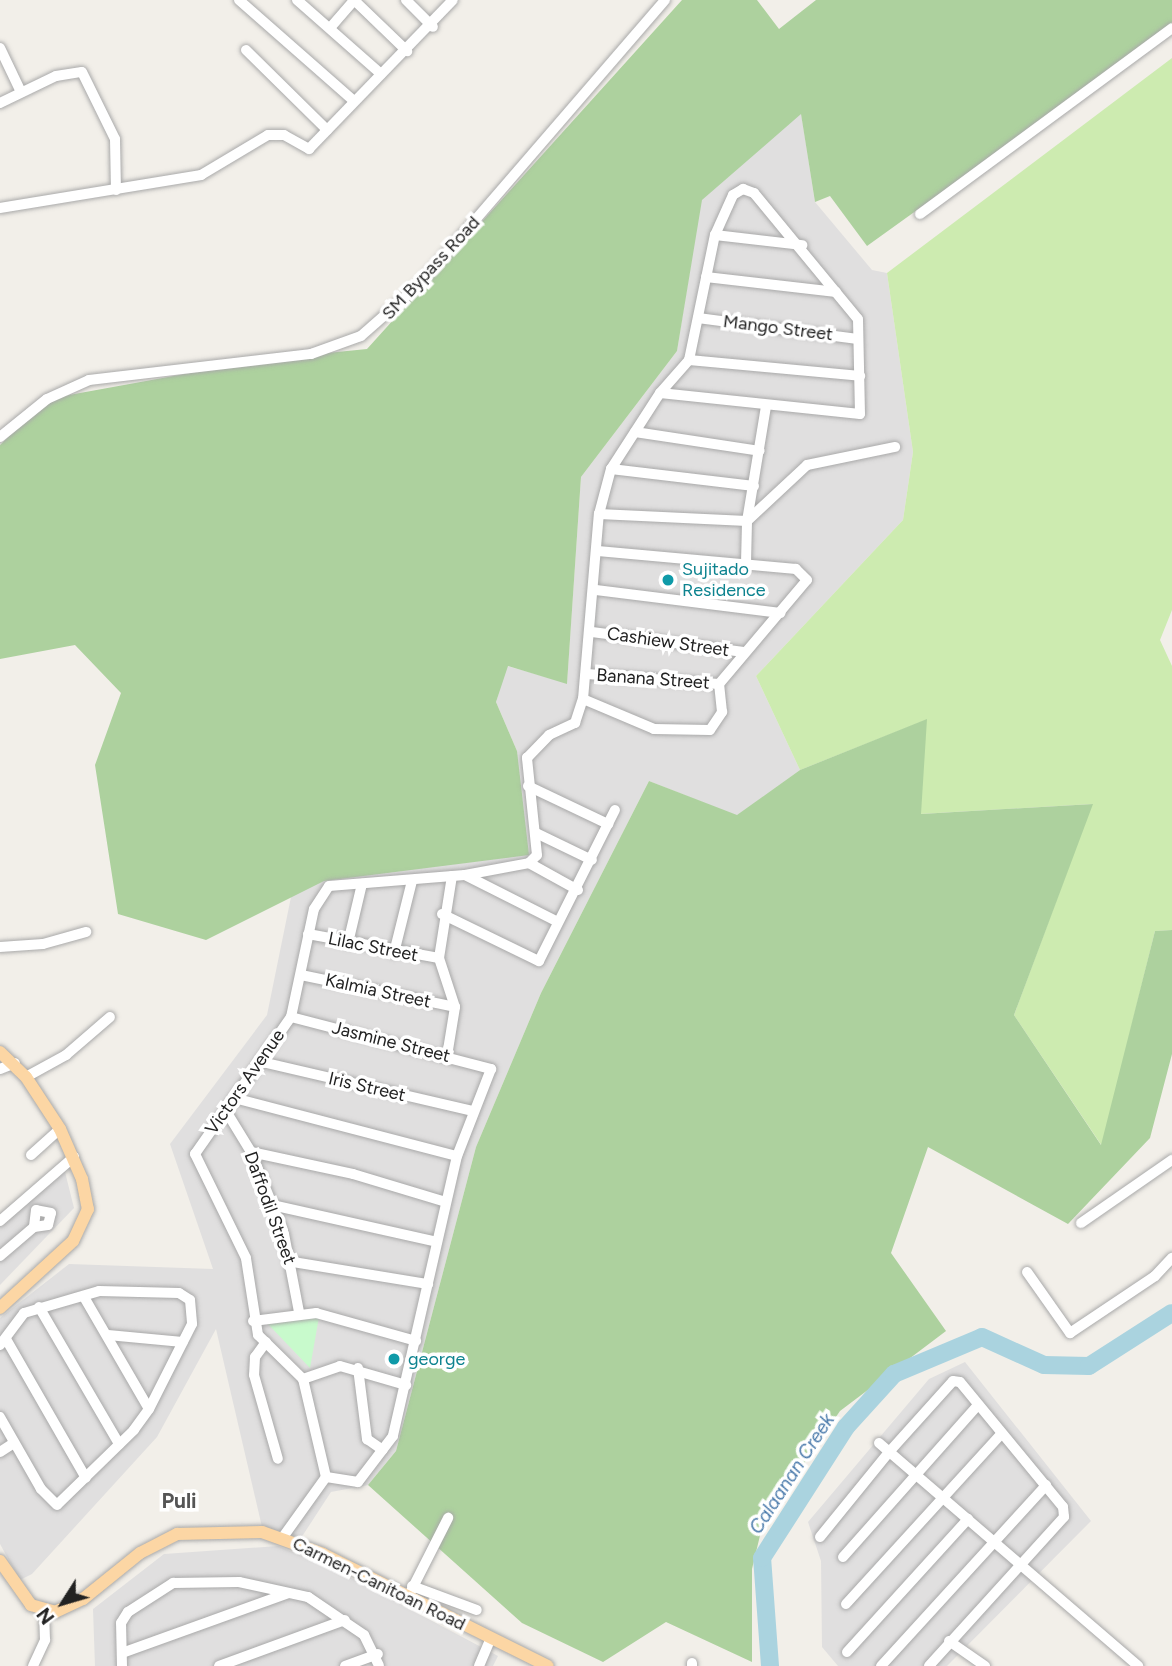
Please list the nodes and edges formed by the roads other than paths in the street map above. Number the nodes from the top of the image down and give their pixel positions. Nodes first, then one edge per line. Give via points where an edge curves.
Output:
1 (239, 0) edge
2 (297, 0) edge
3 (354, 0) edge
4 (406, 0) edge
5 (453, 0) edge
6 (665, 0) edge
7 (433, 27) junction
8 (330, 28) junction
9 (1172, 28) edge
10 (0, 48) edge
11 (246, 50) dead end
12 (407, 51) junction
13 (381, 75) junction
14 (21, 92) junction
15 (354, 102) junction
16 (0, 103) edge
17 (327, 130) junction
18 (116, 190) junction
19 (0, 208) edge
20 (920, 214) dead end
21 (715, 235) junction
22 (802, 245) junction
23 (706, 277) junction
24 (836, 292) junction
25 (698, 318) junction
26 (858, 338) junction
27 (688, 360) junction
28 (860, 376) junction
29 (660, 393) junction
30 (766, 407) junction
31 (635, 432) junction
32 (0, 437) edge
33 (895, 447) dead end
34 (760, 451) junction
35 (611, 469) junction
36 (754, 486) junction
37 (599, 514) junction
38 (747, 521) junction
39 (598, 551) junction
40 (746, 563) junction
41 (596, 590) junction
42 (780, 613) junction
43 (592, 632) junction
44 (744, 652) junction
45 (587, 674) junction
46 (719, 684) junction
47 (583, 699) junction
48 (528, 786) junction
49 (615, 810) dead end
50 (608, 824) junction
51 (536, 832) junction
52 (592, 860) junction
53 (529, 863) junction
54 (465, 875) junction
55 (452, 876) junction
56 (412, 881) junction
57 (362, 884) junction
58 (578, 890) junction
59 (442, 914) junction
60 (558, 922) junction
61 (86, 932) dead end
62 (308, 934) junction
63 (348, 943) junction
64 (0, 947) edge
65 (394, 953) junction
66 (439, 958) junction
67 (301, 975) junction
68 (455, 1007) junction
69 (110, 1017) dead end
70 (290, 1017) junction
71 (0, 1052) edge
72 (447, 1056) junction
73 (262, 1062) junction
74 (15, 1063) junction
75 (0, 1069) edge
76 (26, 1077) junction
77 (234, 1098) junction
78 (226, 1111) junction
79 (473, 1111) junction
80 (60, 1129) junction
81 (251, 1152) junction
82 (31, 1156) dead end
83 (457, 1156) junction
84 (74, 1157) junction
85 (1172, 1160) edge
86 (446, 1202) junction
87 (272, 1205) junction
88 (0, 1221) edge
89 (1081, 1223) dead end
90 (34, 1227) dead end
91 (437, 1242) junction
92 (0, 1256) edge
93 (1172, 1258) edge
94 (293, 1262) junction
95 (1027, 1272) dead end
96 (428, 1284) junction
97 (85, 1297) junction
98 (39, 1307) junction
99 (0, 1308) edge
100 (299, 1312) junction
101 (253, 1321) junction
102 (107, 1335) junction
103 (416, 1341) junction
104 (3, 1342) edge
105 (183, 1342) junction
106 (266, 1342) junction
107 (358, 1368) junction
108 (303, 1379) junction
109 (406, 1385) junction
110 (978, 1405) junction
111 (149, 1409) junction
112 (0, 1417) edge
113 (1002, 1433) junction
114 (14, 1443) junction
115 (879, 1443) dead end
116 (119, 1444) junction
117 (383, 1450) junction
118 (890, 1451) junction
119 (0, 1452) edge
120 (278, 1460) dead end
121 (916, 1473) junction
122 (326, 1477) junction
123 (86, 1478) junction
124 (1046, 1485) junction
125 (942, 1496) junction
126 (448, 1518) dead end
127 (968, 1519) junction
128 (283, 1536) junction
129 (820, 1536) dead end
130 (994, 1542) junction
131 (843, 1557) dead end
132 (0, 1561) edge
133 (1022, 1565) junction
134 (291, 1592) junction
135 (410, 1592) junction
136 (846, 1604) dead end
137 (477, 1610) dead end
138 (44, 1612) junction
139 (345, 1620) junction
140 (491, 1638) junction
141 (949, 1641) junction
142 (122, 1653) junction
143 (847, 1653) dead end
144 (378, 1654) junction
145 (33, 1666) edge
146 (122, 1666) edge
147 (219, 1666) edge
148 (345, 1666) edge
149 (379, 1666) edge
150 (479, 1666) edge
151 (548, 1666) edge
152 (881, 1666) edge
153 (929, 1666) edge
154 (985, 1666) edge
155 (1138, 1666) edge

1 - 15 street
2 - 8 street
3 - 8 street
3 - 12 street
4 - 7 street
5 - 7 street
6 - 32 street, SM Bypass Road via 420,284 361,336 311,354 89,380 47,399
7 - 12 street
8 - 13 street
9 - 20 street
10 - 14 street
11 - 17 street
12 - 13 street
13 - 15 street
14 - 16 street
14 - 18 street via 68,73 87,76 116,139
15 - 17 street
17 - 18 street via 309,149 284,135 268,135 207,173
18 - 19 street
21 - 22 street
21 - 22 street via 727,204 743,189 754,193
21 - 23 street
22 - 24 street
23 - 24 street
23 - 25 street
24 - 26 street via 858,319
25 - 26 street, Mango Street
25 - 27 street
26 - 28 street
27 - 28 street
27 - 29 street
28 - 30 street via 862,409 854,416
29 - 30 street
29 - 31 street
30 - 34 street
31 - 34 street
31 - 35 street
33 - 38 street via 807,465
34 - 36 street
35 - 36 street
35 - 37 street
36 - 38 street
37 - 38 street
37 - 39 street
38 - 40 street
39 - 40 street
39 - 41 street
40 - 42 street via 804,571 807,580
41 - 42 street
41 - 43 street
42 - 44 street
43 - 44 street, Cashiew Street
43 - 45 street
44 - 46 street
45 - 46 street, Banana Street
45 - 47 street
46 - 47 street via 720,719 710,730 696,732 654,729
47 - 48 street via 575,723 549,735 527,758
48 - 50 street
48 - 51 street
49 - 50 street
50 - 52 street
51 - 52 street
51 - 53 street via 537,855
52 - 58 street
53 - 54 street, Victors Avenue
53 - 58 street
54 - 55 street, Victors Avenue
54 - 60 street
55 - 56 street, Victors Avenue
55 - 59 street
56 - 57 street, Victors Avenue
56 - 65 street
57 - 62 street, Victors Avenue via 329,886 317,902
57 - 63 street
58 - 60 street
59 - 60 street via 539,961
59 - 66 street
61 - 64 street via 43,944
62 - 63 street, Lilac Street
62 - 67 street, Victors Avenue
63 - 65 street, Lilac Street
65 - 66 street, Lilac Street
66 - 68 street
67 - 68 street, Kalmia Street
67 - 70 street, Victors Avenue
68 - 72 street
69 - 76 street via 66,1055
70 - 72 street, Jasmine Street
70 - 73 street, Victors Avenue
71 - 74 main road
72 - 79 street, Jasmine Street via 491,1069
73 - 77 street, Victors Avenue
73 - 79 street, Iris Street
74 - 75 street
74 - 76 main road
76 - 80 main road
77 - 78 street, Victors Avenue
77 - 83 street
78 - 81 street, Daffodil Street
78 - 101 street, Victors Avenue via 195,1159 246,1258
79 - 83 street
80 - 82 street
80 - 84 main road
81 - 86 street via 354,1174
81 - 87 street, Daffodil Street
83 - 86 street
84 - 88 street
84 - 99 main road via 88,1195 86,1220 73,1241
85 - 89 street
86 - 91 street
87 - 91 street
87 - 94 street, Daffodil Street
90 - 92 street
91 - 96 street
93 - 95 street via 1155,1276 1070,1333
94 - 96 street
94 - 100 street, Daffodil Street
96 - 103 street
97 - 98 street
97 - 102 street
97 - 105 street via 99,1291 186,1294 192,1324
98 - 104 street via 16,1321
98 - 116 street
100 - 101 street
100 - 103 street
101 - 106 street, Victors Avenue
102 - 105 street
102 - 111 street
103 - 109 street
104 - 123 street
105 - 111 street
106 - 108 street, Victors Avenue
106 - 120 street via 254,1357 254,1375
107 - 108 street via 340,1366
107 - 109 street
107 - 117 street via 367,1439
108 - 122 street
109 - 117 street via 393,1436
110 - 113 street
110 - 118 street via 955,1380
110 - 121 street
111 - 116 street
112 - 114 street
113 - 124 street
113 - 125 street
114 - 119 street
114 - 123 street via 57,1505
115 - 118 street
116 - 123 street
117 - 122 street via 358,1482
118 - 121 street
118 - 129 street
121 - 125 street
121 - 131 street
122 - 128 street
124 - 130 street
124 - 133 street via 1063,1507 1063,1521
125 - 127 street
125 - 136 street
126 - 135 street
127 - 130 street
127 - 143 street
128 - 135 main road, Carmen-Canitoan Road
128 - 138 main road, Carmen-Canitoan Road via 232,1531 177,1534 140,1553 83,1600
130 - 133 street
130 - 152 street
132 - 138 main road via 17,1592
133 - 141 street
133 - 155 street
134 - 139 street
134 - 142 street
134 - 142 street via 239,1582 167,1585 123,1618
135 - 137 street
135 - 140 main road, Carmen-Canitoan Road
138 - 145 street via 45,1640
139 - 144 street
139 - 147 street
140 - 150 street
140 - 151 main road, Carmen-Canitoan Road
141 - 153 street
141 - 154 street
142 - 146 street
144 - 148 street
144 - 149 street

